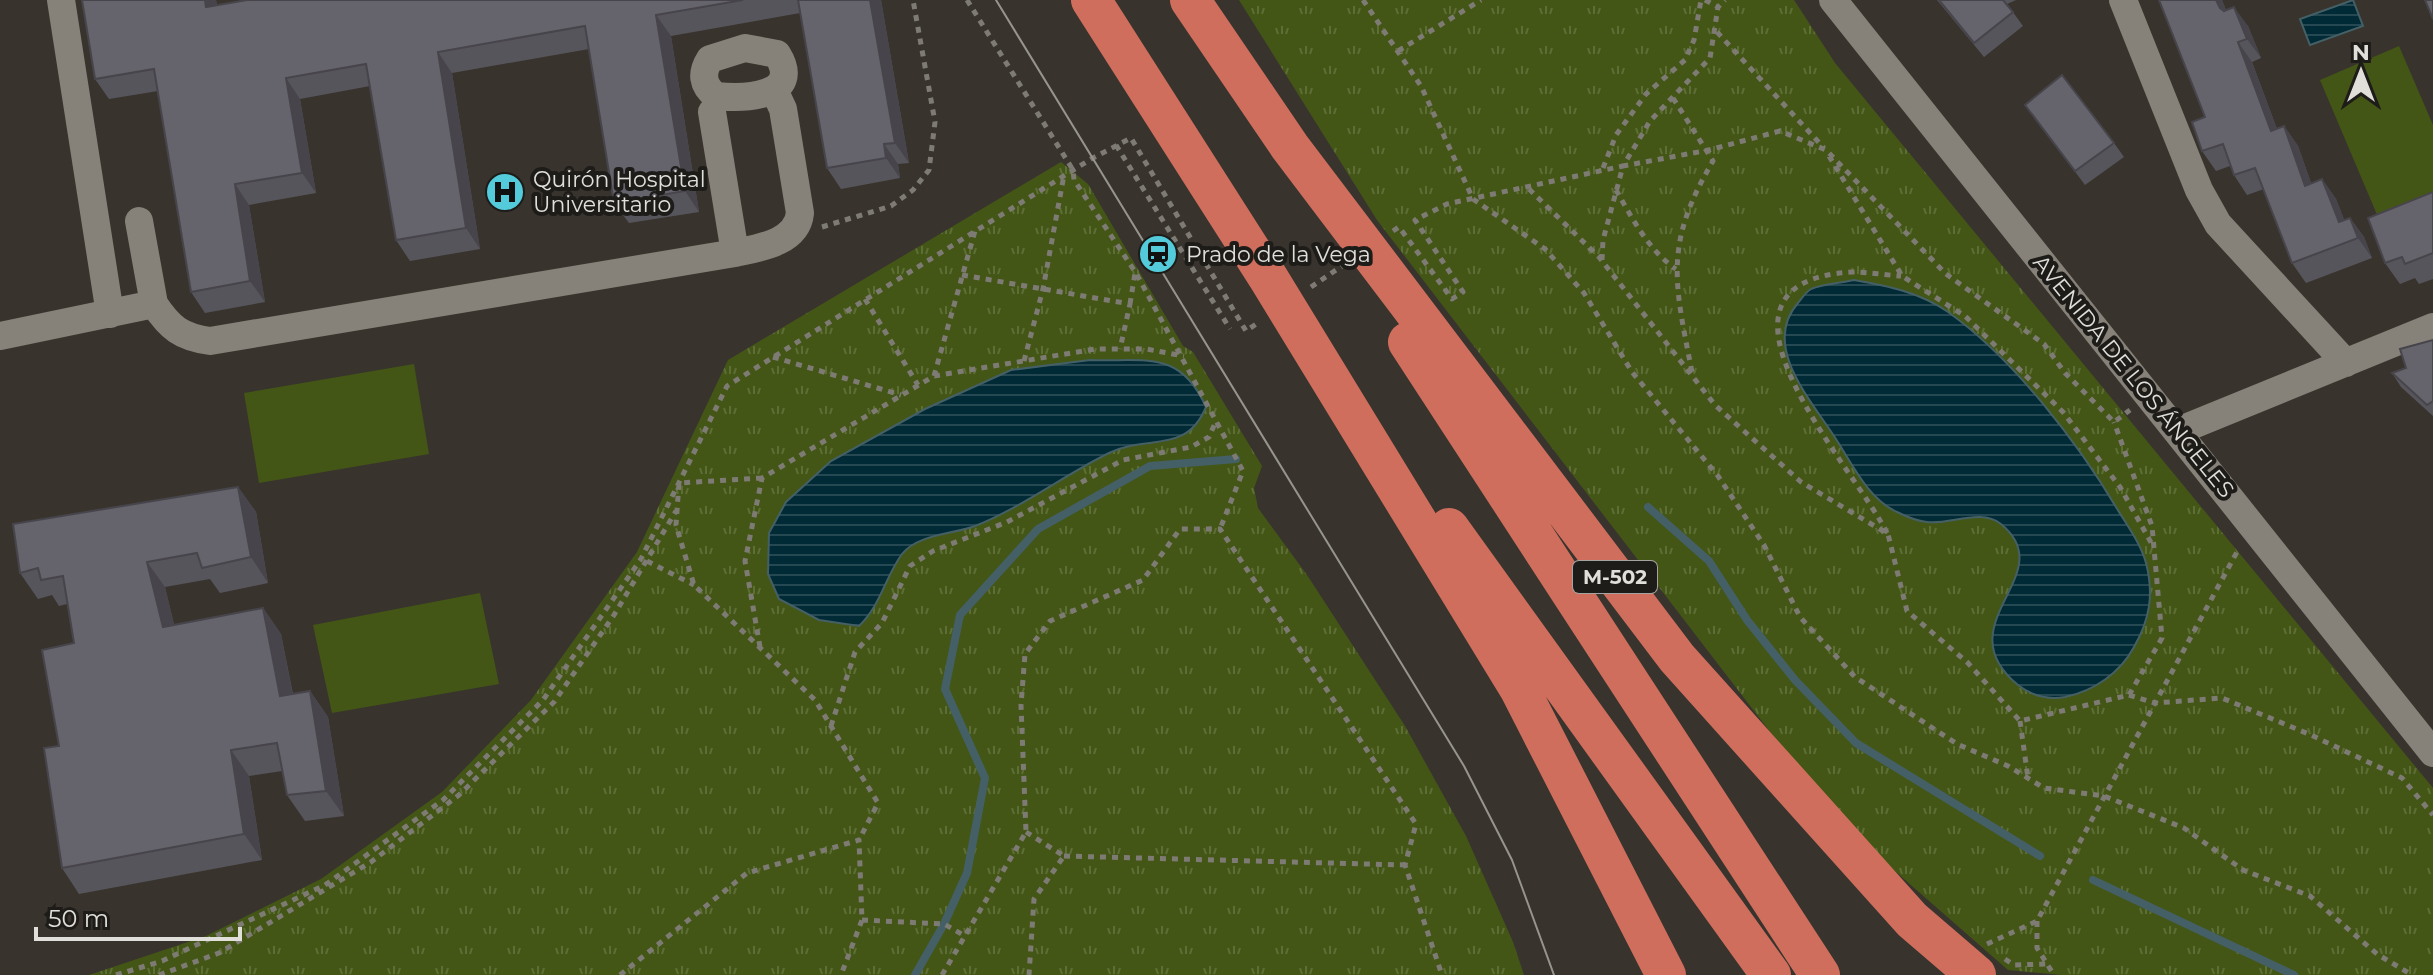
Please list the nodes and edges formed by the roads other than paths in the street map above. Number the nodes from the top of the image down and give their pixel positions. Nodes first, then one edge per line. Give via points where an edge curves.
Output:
1 (61, 0) edge
2 (1091, 0) edge
3 (1190, 0) edge
4 (1833, 0) edge
5 (2123, 0) edge
6 (774, 90) dead end
7 (712, 112) dead end
8 (1290, 147) junction
9 (139, 221) dead end
10 (735, 253) junction
11 (1270, 296) junction
12 (154, 304) junction
13 (110, 314) junction
14 (2433, 327) edge
15 (0, 336) edge
16 (2346, 363) junction
17 (2178, 431) junction
18 (2433, 753) edge
19 (1666, 975) edge
20 (1771, 975) edge
21 (1820, 975) edge
22 (1976, 975) edge

1 - 13 street
2 - 11 highway
3 - 8 highway, M-502
4 - 17 street, AVENIDA DE LOS ÁNGELES
5 - 16 street via 2199,190 2218,224
6 - 10 street via 783,109 799,219 786,236
7 - 10 street
8 - 21 highway, M-502 via 1454,416
8 - 22 highway, M-502 via 1677,658 1912,920
9 - 12 street
10 - 12 street via 210,341 184,337
11 - 19 highway via 1519,688
11 - 20 highway
12 - 13 street
13 - 15 street
14 - 16 street
16 - 17 street
17 - 18 street, AVENIDA DE LOS ÁNGELES

